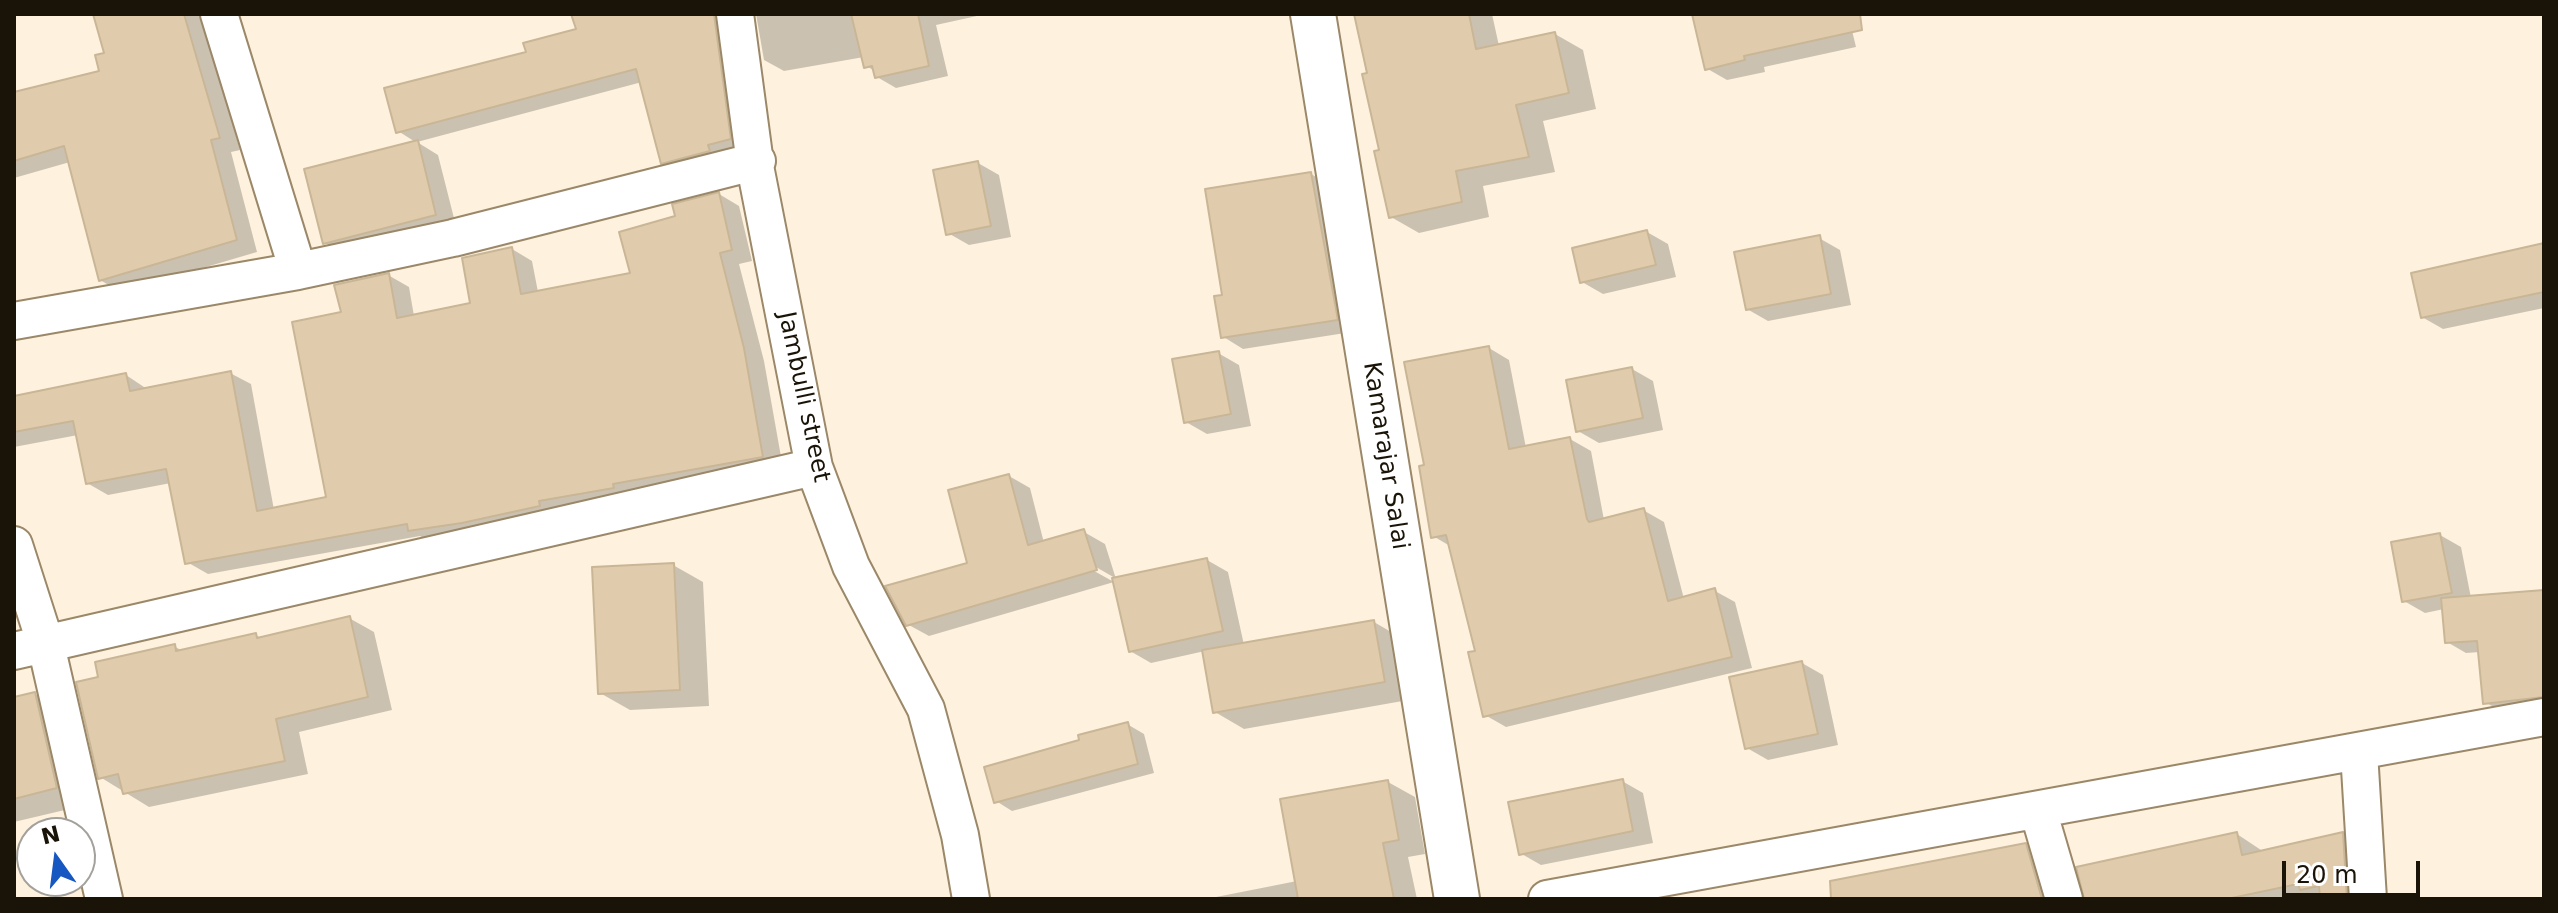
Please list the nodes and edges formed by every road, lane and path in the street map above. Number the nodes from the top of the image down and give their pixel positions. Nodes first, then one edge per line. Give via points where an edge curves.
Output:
1 (219, 14) edge
2 (735, 14) edge
3 (1313, 14) edge
4 (757, 161) junction
5 (298, 271) junction
6 (14, 321) edge
7 (814, 467) junction
8 (14, 545) edge
9 (30, 648) edge
10 (2544, 717) edge
11 (2359, 752) junction
12 (2038, 810) junction
13 (104, 899) edge
14 (971, 899) edge
15 (1457, 899) edge
16 (1547, 899) edge
17 (2064, 899) edge
18 (2368, 899) edge

1 - 5 street
2 - 4 street, Jambulli street
3 - 15 street, Kamarajar Salai
4 - 5 street via 453,238
4 - 7 street, Jambulli street
5 - 6 street
7 - 9 street
7 - 14 street, Jambulli street via 851,566 926,709 960,835
8 - 9 street
9 - 13 street
10 - 11 street
11 - 12 street
11 - 18 street
12 - 16 street
12 - 17 street

